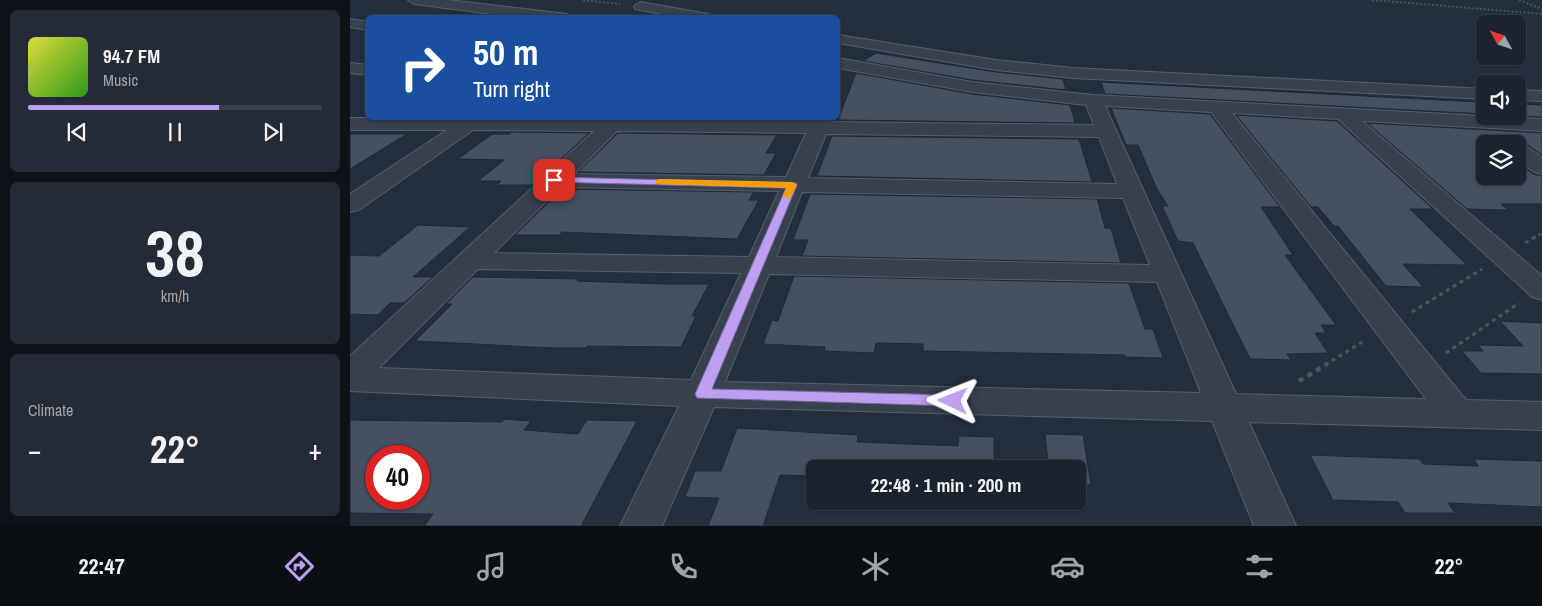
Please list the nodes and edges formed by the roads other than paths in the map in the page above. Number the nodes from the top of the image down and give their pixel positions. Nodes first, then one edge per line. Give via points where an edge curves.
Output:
1 (414, 0) edge
2 (642, 6) edge
3 (526, 15) edge
4 (692, 15) edge
5 (360, 25) edge
6 (350, 29) edge
7 (840, 39) edge
8 (350, 68) edge
9 (840, 69) edge
10 (365, 70) edge
11 (1476, 94) edge
12 (1526, 95) edge
13 (1542, 96) edge
14 (1093, 100) junction
15 (1218, 107) junction
16 (365, 108) edge
17 (1344, 115) junction
18 (350, 116) edge
19 (473, 121) edge
20 (616, 121) edge
21 (821, 122) edge
22 (1474, 122) junction
23 (350, 124) edge
24 (1542, 125) edge
25 (1106, 131) junction
26 (1494, 135) edge
27 (1526, 156) edge
28 (1542, 167) edge
29 (554, 180) junction
30 (792, 185) junction
31 (1133, 191) junction
32 (350, 205) edge
33 (470, 261) junction
34 (758, 265) junction
35 (1168, 274) junction
36 (1541, 290) edge
37 (350, 378) edge
38 (702, 394) junction
39 (1224, 408) junction
40 (1456, 414) junction
41 (1542, 416) edge
42 (641, 526) edge
43 (1276, 526) edge

1 - 3 street
2 - 4 street
5 - 6 street
7 - 11 street via 996,65 1073,73
8 - 10 street
9 - 14 street
12 - 13 street
14 - 15 street
14 - 25 street
15 - 17 street
15 - 40 street
16 - 18 street
17 - 22 street
17 - 36 street
19 - 20 street
19 - 23 street
19 - 32 street
20 - 21 street
20 - 29 street
21 - 25 street
21 - 30 street
22 - 24 street
22 - 26 street
25 - 31 street
27 - 28 street
29 - 30 street
29 - 33 street
30 - 31 street
30 - 34 street
31 - 35 street
33 - 34 street
33 - 37 street
34 - 35 street
34 - 38 street
35 - 39 street
37 - 38 street
38 - 39 street
38 - 42 street
39 - 40 street
39 - 43 street
40 - 41 street

